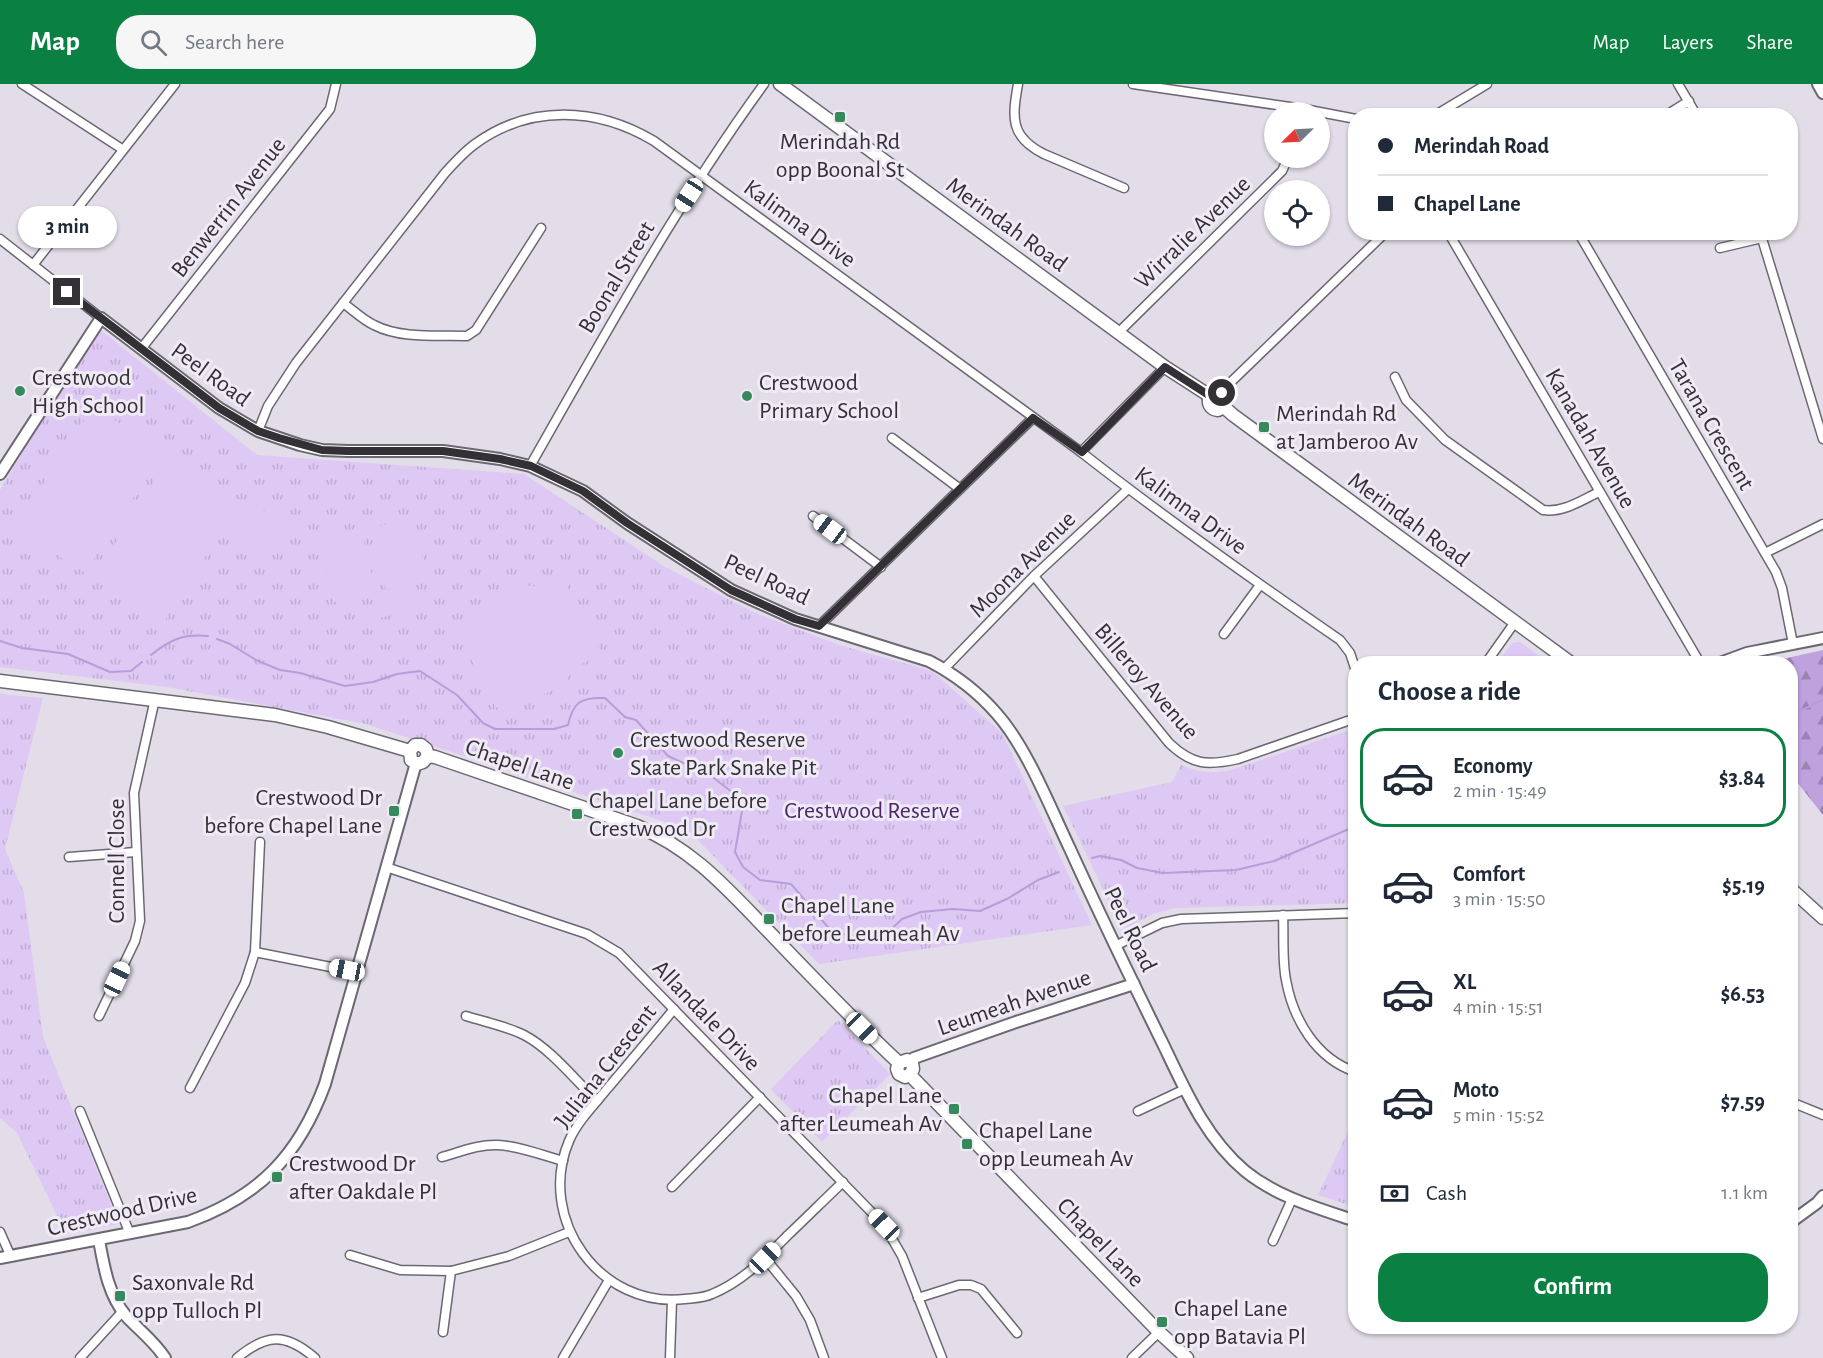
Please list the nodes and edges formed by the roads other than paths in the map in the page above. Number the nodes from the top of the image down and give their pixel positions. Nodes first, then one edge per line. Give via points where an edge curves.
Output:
1 (22, 84) edge
2 (175, 84) edge
3 (336, 84) edge
4 (764, 84) edge
5 (780, 84) edge
6 (1018, 84) edge
7 (1133, 84) edge
8 (1487, 84) edge
9 (1678, 84) edge
10 (1818, 84) edge
11 (1823, 93) edge
12 (1689, 101) junction
13 (1264, 105) edge
14 (1447, 108) edge
15 (1678, 108) edge
16 (1693, 108) edge
17 (1330, 115) edge
18 (1348, 118) edge
19 (122, 149) junction
20 (1283, 168) edge
21 (701, 175) junction
22 (1124, 188) dead end
23 (541, 228) dead end
24 (0, 239) edge
25 (1378, 240) edge
26 (1454, 240) edge
27 (1583, 240) edge
28 (1745, 240) edge
29 (1763, 240) edge
30 (1720, 248) dead end
31 (33, 265) junction
32 (343, 303) junction
33 (101, 318) junction
34 (1119, 332) junction
35 (141, 349) junction
36 (1165, 367) junction
37 (1395, 377) dead end
38 (1219, 399) junction
39 (1033, 418) junction
40 (258, 431) junction
41 (892, 438) dead end
42 (1823, 439) edge
43 (1082, 452) junction
44 (531, 466) junction
45 (0, 474) edge
46 (960, 489) junction
47 (1128, 489) junction
48 (1599, 492) junction
49 (813, 516) dead end
50 (1823, 524) edge
51 (1765, 553) junction
52 (881, 567) junction
53 (1034, 576) junction
54 (1260, 585) junction
55 (1515, 622) junction
56 (819, 626) junction
57 (1224, 634) dead end
58 (1823, 638) edge
59 (1793, 644) junction
60 (1351, 656) edge
61 (1491, 656) edge
62 (1561, 656) edge
63 (1696, 656) edge
64 (1740, 656) edge
65 (944, 669) junction
66 (0, 681) edge
67 (155, 699) junction
68 (1348, 721) edge
69 (410, 751) junction
70 (428, 756) junction
71 (416, 763) junction
72 (260, 842) dead end
73 (136, 852) junction
74 (69, 857) dead end
75 (386, 867) junction
76 (1798, 895) edge
77 (1348, 913) edge
78 (1283, 915) junction
79 (1823, 918) edge
80 (1115, 946) junction
81 (255, 952) junction
82 (357, 972) junction
83 (1134, 984) junction
84 (674, 1009) junction
85 (466, 1016) dead end
86 (99, 1017) dead end
87 (904, 1062) junction
88 (1348, 1068) edge
89 (190, 1088) dead end
90 (1185, 1089) junction
91 (760, 1097) junction
92 (597, 1101) junction
93 (1798, 1105) edge
94 (80, 1111) dead end
95 (1138, 1111) dead end
96 (1823, 1115) edge
97 (442, 1157) dead end
98 (563, 1161) junction
99 (843, 1182) junction
100 (672, 1187) dead end
101 (1292, 1199) junction
102 (1821, 1203) edge
103 (1348, 1218) edge
104 (1798, 1218) edge
105 (0, 1232) edge
106 (569, 1232) junction
107 (130, 1234) junction
108 (99, 1240) junction
109 (1273, 1241) dead end
110 (350, 1255) dead end
111 (5, 1257) edge
112 (765, 1258) junction
113 (451, 1271) junction
114 (609, 1280) junction
115 (918, 1298) junction
116 (672, 1300) junction
117 (123, 1311) junction
118 (443, 1332) dead end
119 (1159, 1332) junction
120 (1017, 1333) dead end
121 (166, 1356) edge
122 (80, 1358) edge
123 (237, 1358) edge
124 (315, 1358) edge
125 (563, 1358) edge
126 (670, 1358) edge
127 (825, 1358) edge
128 (942, 1358) edge
129 (1132, 1358) edge
130 (1187, 1358) edge

1 - 19 street
2 - 19 street
3 - 35 street, Benwerrin Avenue via 330,109
4 - 21 street, Boonal Street
5 - 34 main road, Merindah Road
6 - 22 street via 1013,118 1023,141
7 - 13 street
8 - 14 street
9 - 12 street
10 - 11 street
12 - 15 street
12 - 16 street
17 - 18 street
19 - 31 street
20 - 34 street, Wirralie Avenue
21 - 32 street, Kalimna Drive via 636,130 598,117 560,114 514,124 475,144 445,173
21 - 39 street, Kalimna Drive
21 - 44 street, Boonal Street
23 - 32 street via 476,330 467,336 384,330
24 - 31 street
25 - 38 street via 1232,381
26 - 48 street, Kanadah Avenue
27 - 51 street, Tarana Crescent
28 - 30 street
29 - 42 street
31 - 33 street
32 - 40 street, Kalimna Drive via 285,379
33 - 35 street, Peel Road
33 - 45 street
34 - 36 main road, Merindah Road
35 - 40 street, Peel Road via 219,408
36 - 38 main road, Merindah Road
36 - 43 street
37 - 48 street via 1406,400 1445,440 1543,510 1564,509
38 - 55 main road, Merindah Road via 1233,416
39 - 43 street, Kalimna Drive
39 - 46 street
40 - 44 street, Peel Road via 322,450 443,451
41 - 46 street
43 - 47 street, Kalimna Drive
44 - 56 street, Peel Road via 583,491 731,590
46 - 52 street
47 - 53 street, Moona Avenue
47 - 54 street, Kalimna Drive
48 - 63 street, Kanadah Avenue
49 - 52 street
50 - 51 street
51 - 59 street, Tarana Crescent via 1782,588
52 - 56 street
53 - 65 street, Moona Avenue
53 - 68 street, Billeroy Avenue via 1168,743 1190,759 1203,763 1229,761
54 - 57 street
54 - 60 street, Kalimna Drive via 1340,640
55 - 61 street
55 - 62 main road, Merindah Road
56 - 65 street, Peel Road
58 - 59 street
59 - 64 street
65 - 80 street, Peel Road via 998,714 1021,748
66 - 67 main road
67 - 69 main road via 275,715
67 - 73 street, Connell Close via 134,793
69 - 70 main road via 421,745
69 - 71 main road via 410,758
70 - 71 main road
70 - 87 main road, Chapel Lane via 637,826 678,846 711,873 850,1016
71 - 75 street, Crestwood Drive
72 - 81 street
73 - 74 street
73 - 86 street, Connell Close via 140,921 135,941
75 - 82 street, Crestwood Drive
75 - 84 street, Allandale Drive via 587,934 619,953
76 - 79 main road
77 - 78 street
78 - 80 street via 1172,920
78 - 88 street via 1285,978 1293,1008 1306,1034
80 - 83 street, Peel Road
81 - 82 street
81 - 89 street via 245,982
82 - 107 street, Crestwood Drive via 316,1107 300,1139 279,1166 241,1197 208,1215
83 - 87 street, Leumeah Avenue
83 - 90 street, Peel Road
84 - 91 street, Allandale Drive
84 - 92 street, Juliana Crescent
85 - 92 street via 534,1041
87 - 119 main road, Chapel Lane via 897,1069 899,1074 910,1075
90 - 95 street
90 - 101 street, Peel Road via 1202,1121 1230,1158 1263,1185
91 - 99 street, Allandale Drive
91 - 100 street
92 - 98 street, Juliana Crescent via 570,1138
93 - 96 street
94 - 107 street
97 - 98 street via 496,1145
98 - 106 street, Juliana Crescent via 560,1194
99 - 112 street, Juliana Crescent
99 - 115 street, Allandale Drive via 884,1225 902,1256
101 - 103 street, Peel Road
101 - 109 street
102 - 104 street
105 - 111 street
106 - 113 street via 509,1256
106 - 114 street, Juliana Crescent
107 - 108 street, Crestwood Drive
108 - 111 street, Crestwood Drive
108 - 117 street via 107,1279
110 - 113 street via 400,1270
112 - 116 street, Juliana Crescent via 732,1285 710,1296
112 - 127 street via 796,1296
113 - 118 street
114 - 116 street, Juliana Crescent via 633,1293
114 - 125 street
115 - 120 street via 971,1285 981,1289
115 - 128 street, Allandale Drive
116 - 126 street
117 - 121 street
117 - 122 street
119 - 129 street
119 - 130 main road, Chapel Lane
123 - 124 street via 251,1347 275,1338 291,1342

